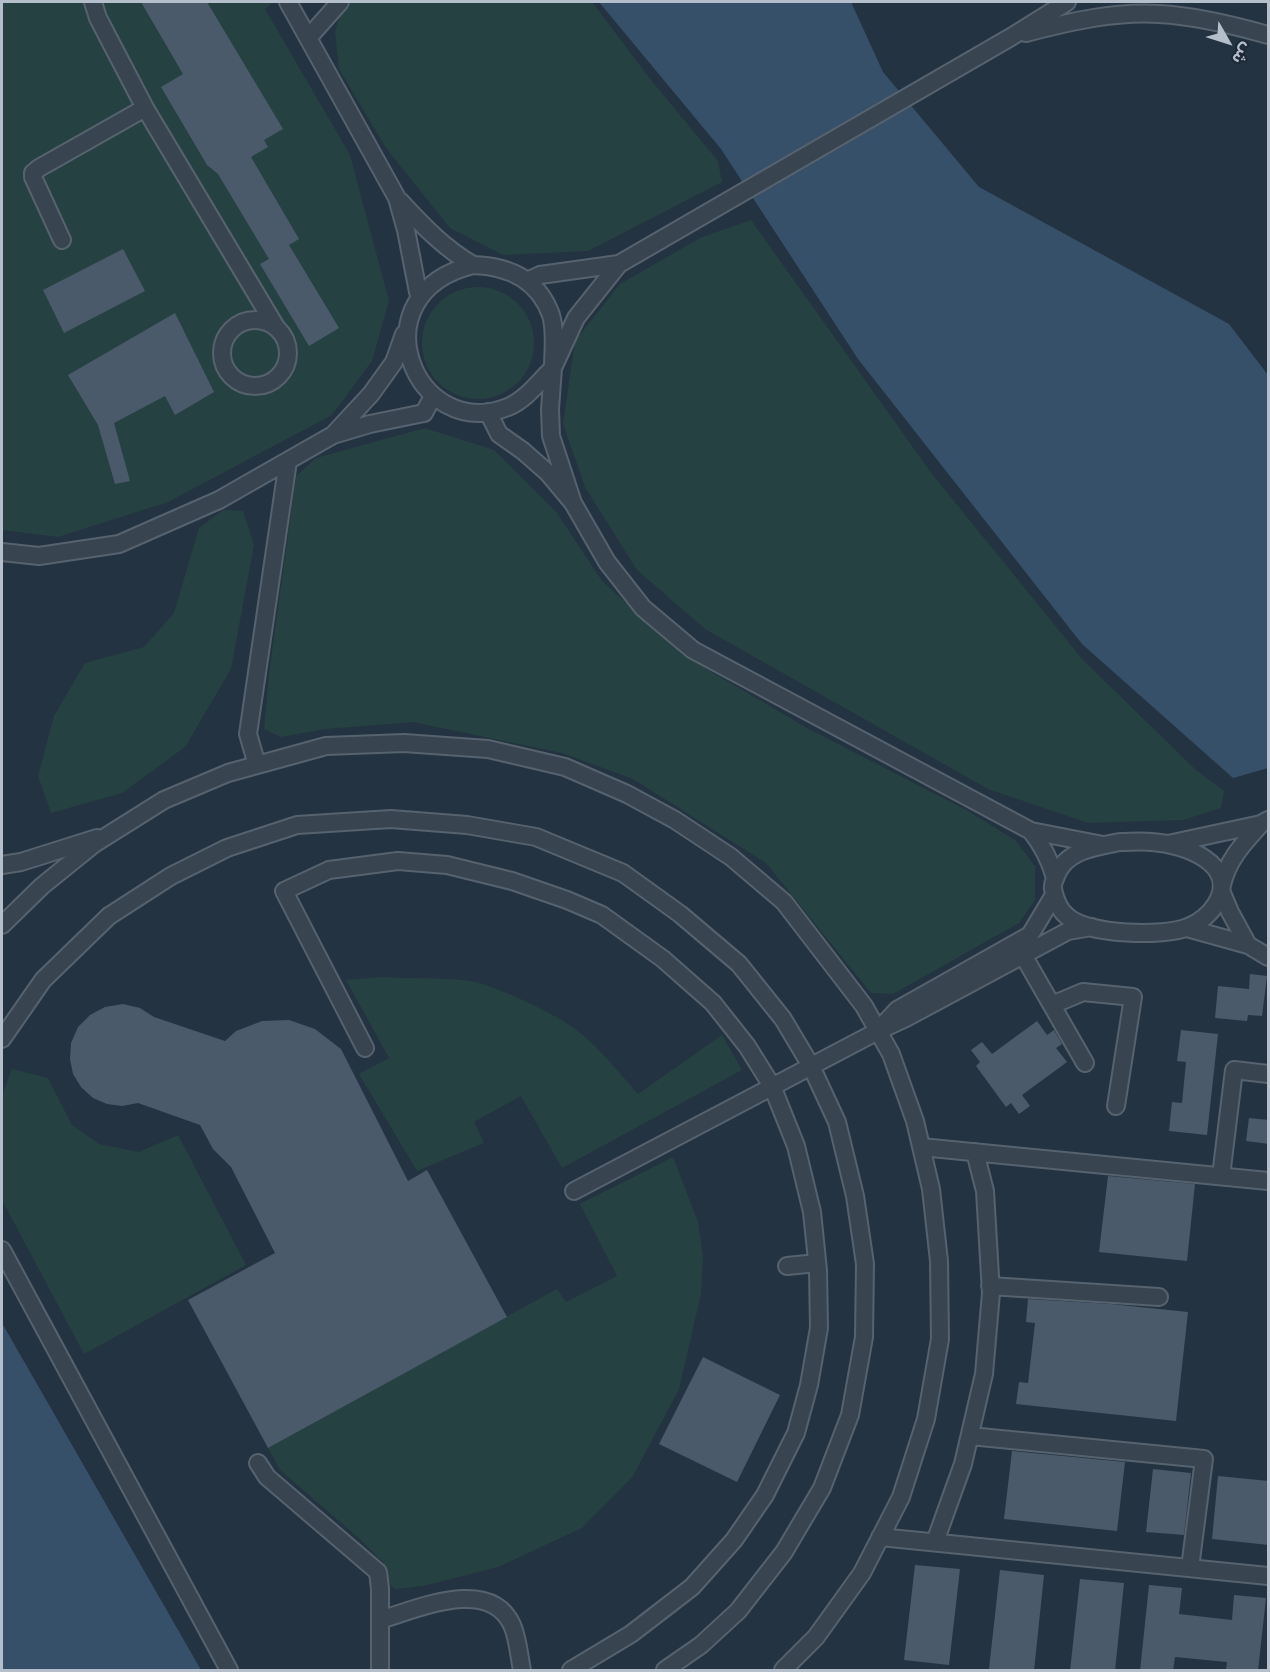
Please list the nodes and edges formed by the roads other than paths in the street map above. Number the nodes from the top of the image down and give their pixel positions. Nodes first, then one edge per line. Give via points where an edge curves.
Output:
1 (93, 2) edge
2 (288, 2) edge
3 (340, 2) edge
4 (1067, 2) edge
5 (1269, 35) edge
6 (309, 37) junction
7 (1011, 37) junction
8 (145, 108) junction
9 (397, 198) junction
10 (62, 240) dead end
11 (619, 264) junction
12 (473, 265) junction
13 (527, 280) junction
14 (423, 292) junction
15 (408, 325) junction
16 (276, 327) junction
17 (553, 368) junction
18 (434, 396) junction
19 (488, 412) junction
20 (333, 435) junction
21 (288, 461) junction
22 (573, 503) junction
23 (2, 552) edge
24 (257, 765) junction
25 (1265, 822) edge
26 (1032, 831) junction
27 (112, 833) junction
28 (1167, 844) junction
29 (1103, 845) junction
30 (2, 866) edge
31 (1055, 878) junction
32 (1222, 890) junction
33 (1054, 896) junction
34 (2, 925) edge
35 (1092, 927) junction
36 (1187, 928) junction
37 (1248, 945) junction
38 (1023, 955) junction
39 (1269, 957) edge
40 (1052, 1005) junction
41 (878, 1031) junction
42 (2, 1039) edge
43 (365, 1048) dead end
44 (1085, 1063) dead end
45 (811, 1066) junction
46 (1269, 1074) edge
47 (772, 1086) junction
48 (1116, 1106) dead end
49 (921, 1147) junction
50 (975, 1152) junction
51 (1221, 1176) junction
52 (1269, 1181) edge
53 (574, 1191) dead end
54 (2, 1250) edge
55 (817, 1263) junction
56 (787, 1266) dead end
57 (990, 1286) junction
58 (1159, 1297) dead end
59 (970, 1436) junction
60 (258, 1463) dead end
61 (880, 1537) junction
62 (934, 1542) junction
63 (1190, 1568) junction
64 (1269, 1576) edge
65 (380, 1620) junction
66 (229, 1671) edge
67 (380, 1671) edge
68 (522, 1671) edge
69 (571, 1671) edge
70 (665, 1671) edge
71 (783, 1671) edge

1 - 8 street
2 - 6 street
3 - 6 street
4 - 7 street
5 - 7 street via 1158,14 1070,21
6 - 9 street
7 - 11 street
8 - 10 street via 33,173
8 - 16 street
9 - 12 street via 427,231
9 - 14 street via 417,292
11 - 13 street via 540,274
11 - 17 street via 576,318
12 - 13 street via 492,265
12 - 14 street via 454,269
13 - 17 street via 551,316
14 - 15 street
15 - 18 street via 406,345 411,364 420,382
15 - 20 street via 394,362
16 - 16 street via 283,335 288,356 279,375 259,386 237,381 228,373 221,352 229,331 247,320 257,319
17 - 19 street via 527,395
17 - 22 street via 551,436
18 - 19 street via 450,406
18 - 20 street via 424,413
19 - 22 street via 499,434 548,473
20 - 21 street
21 - 23 street via 219,500 119,544 39,556
21 - 24 street via 248,734
22 - 26 street via 607,562 643,608 693,650
24 - 27 street via 228,773 164,801
24 - 41 street via 326,746 404,743 489,749 565,767 627,794 732,856 784,902 864,1006
25 - 28 street
25 - 32 street via 1235,851 1225,869
26 - 29 street
26 - 31 street via 1051,862
27 - 30 street
27 - 34 street via 42,886
28 - 29 street
28 - 32 street via 1207,859 1220,877
29 - 31 street via 1069,856 1059,866
31 - 33 street
32 - 36 street via 1214,908
32 - 37 street
33 - 35 street via 1068,918
33 - 41 street via 1030,935 897,1010
35 - 36 street via 1153,933
35 - 38 street via 1068,931
36 - 37 street
37 - 39 street
38 - 40 street
38 - 41 street
40 - 44 street
40 - 48 street via 1083,992 1133,997
41 - 45 street
41 - 49 street via 891,1054
42 - 45 street via 43,980 109,916 171,876 227,848 297,825 391,819 467,825 536,837 623,873 739,964 783,1019
43 - 47 street via 284,891 330,870 398,861 447,865 512,881 602,915 663,959 713,1003
45 - 47 street
45 - 70 street via 837,1122 855,1196 864,1263 864,1337 849,1415 822,1488 784,1552 738,1611
46 - 51 street via 1234,1070
47 - 53 street
47 - 55 street via 796,1146 812,1212
49 - 50 street
49 - 61 street via 931,1189 939,1261 940,1339 926,1419 901,1497
50 - 51 street
50 - 57 street via 985,1191
51 - 52 street
54 - 66 street
55 - 56 street
55 - 69 street via 819,1328 809,1385 796,1433 765,1495 734,1540 692,1587 632,1634
57 - 58 street
57 - 59 street via 984,1374
59 - 62 street
59 - 63 street via 1204,1459
60 - 65 street via 267,1477 378,1572
61 - 62 street
61 - 71 street via 862,1574 816,1637
62 - 63 street
63 - 64 street
65 - 67 street
65 - 68 street via 456,1598 487,1600 503,1610 512,1625

